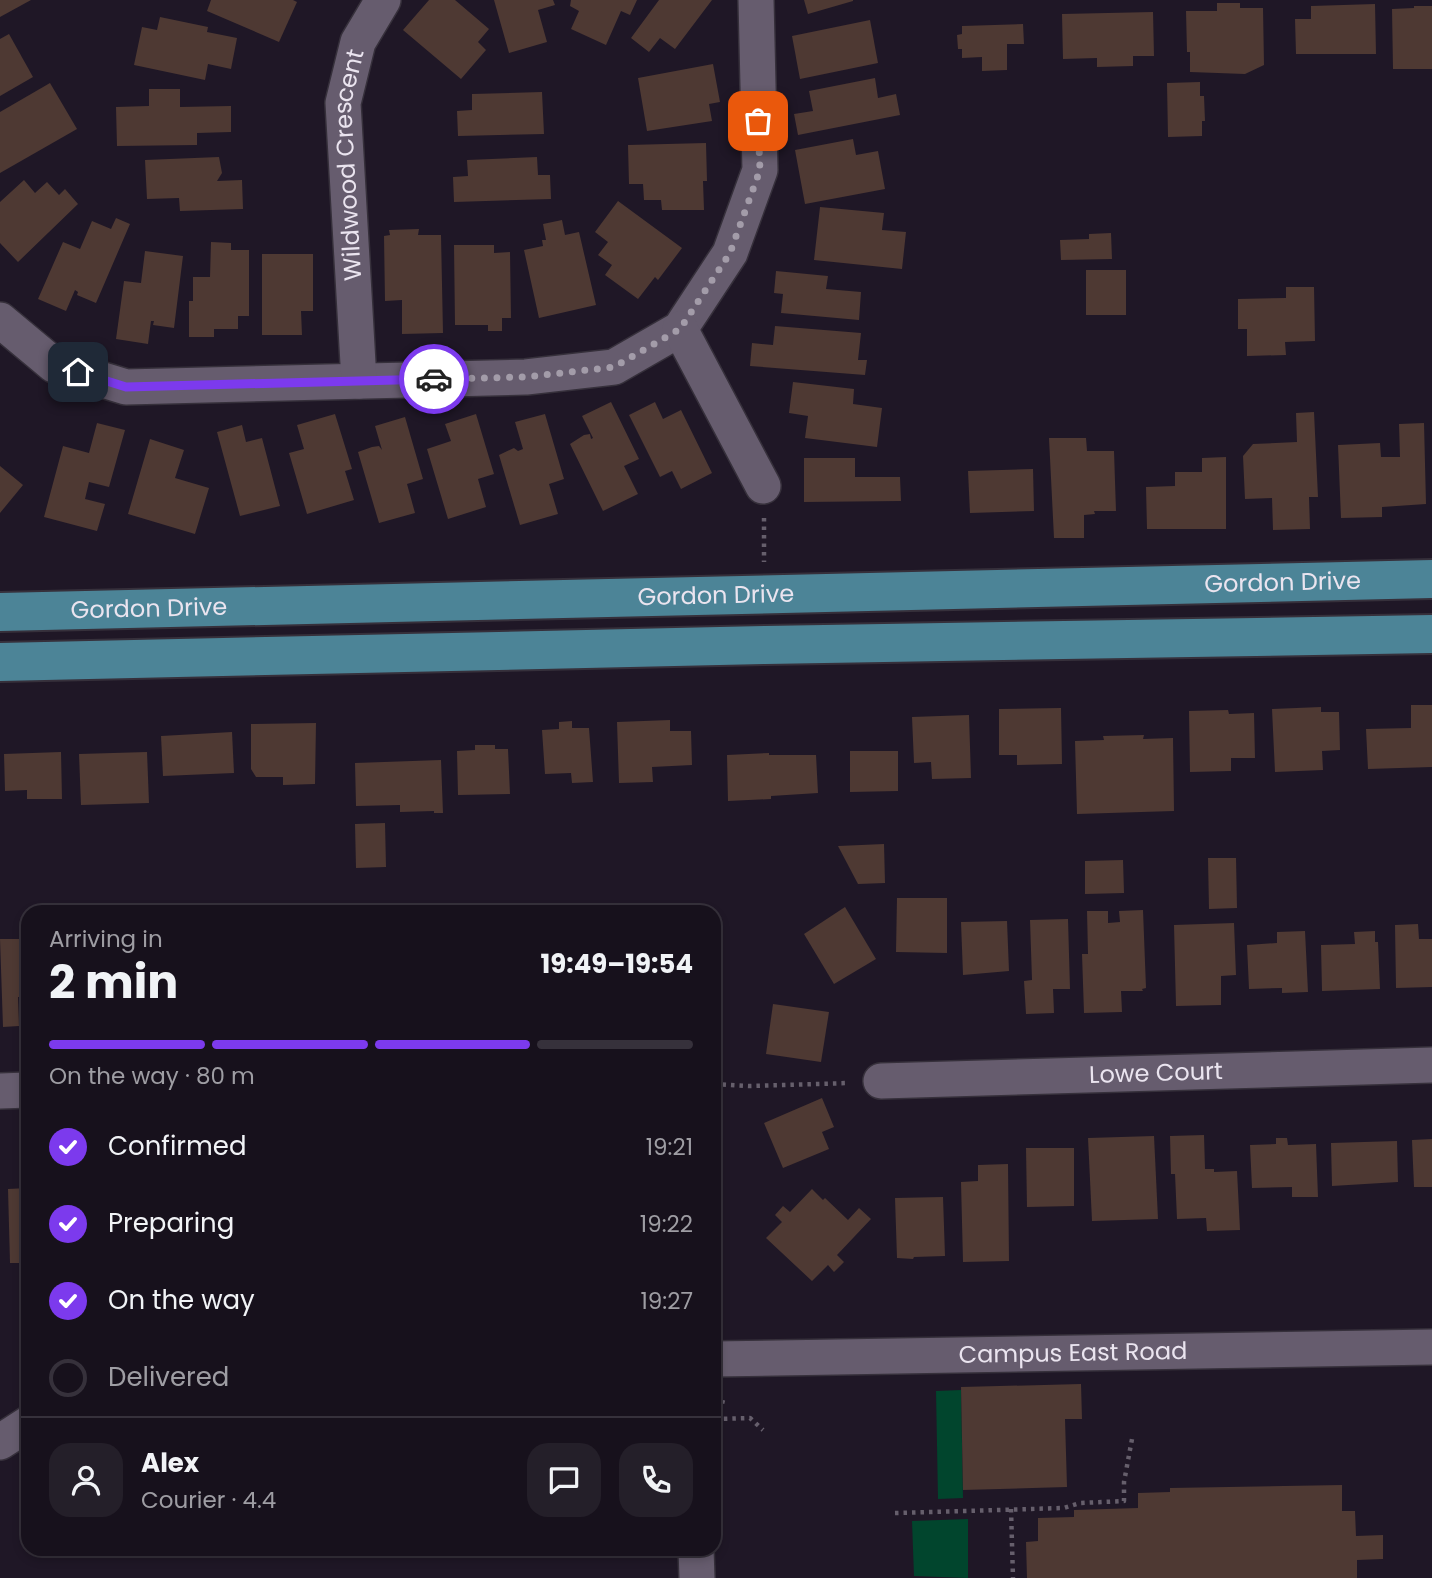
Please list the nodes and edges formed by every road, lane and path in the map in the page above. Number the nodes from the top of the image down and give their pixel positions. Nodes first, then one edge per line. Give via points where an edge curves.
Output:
1 (383, 0) edge
2 (756, 0) edge
3 (0, 320) edge
4 (680, 329) junction
5 (359, 381) junction
6 (764, 486) dead end
7 (1432, 579) edge
8 (0, 612) edge
9 (1432, 634) edge
10 (0, 662) edge
11 (1432, 1065) edge
12 (881, 1081) joint
13 (721, 1084) edge
14 (21, 1090) edge
15 (0, 1091) edge
16 (1432, 1347) edge
17 (721, 1359) edge
18 (723, 1400) dead end
19 (721, 1408) edge
20 (721, 1419) edge
21 (21, 1428) edge
22 (763, 1430) dead end
23 (1132, 1439) dead end
24 (0, 1442) edge
25 (1011, 1509) junction
26 (895, 1513) dead end
27 (696, 1556) edge
28 (697, 1578) edge
29 (1013, 1578) edge

1 - 5 street, Wildwood Crescent via 358,42 342,103
2 - 4 street via 760,170 730,253
3 - 5 street via 54,365 126,387
4 - 5 street via 614,367 526,377
4 - 6 street
7 - 8 main road, Gordon Drive
9 - 10 main road, Gordon Drive
11 - 12 street, Lowe Court
12 - 13 path
14 - 15 street
16 - 17 street, Campus East Road
18 - 19 path
20 - 22 path via 750,1418
21 - 24 street
23 - 25 path via 1124,1501
25 - 26 path
25 - 29 path
27 - 28 street

